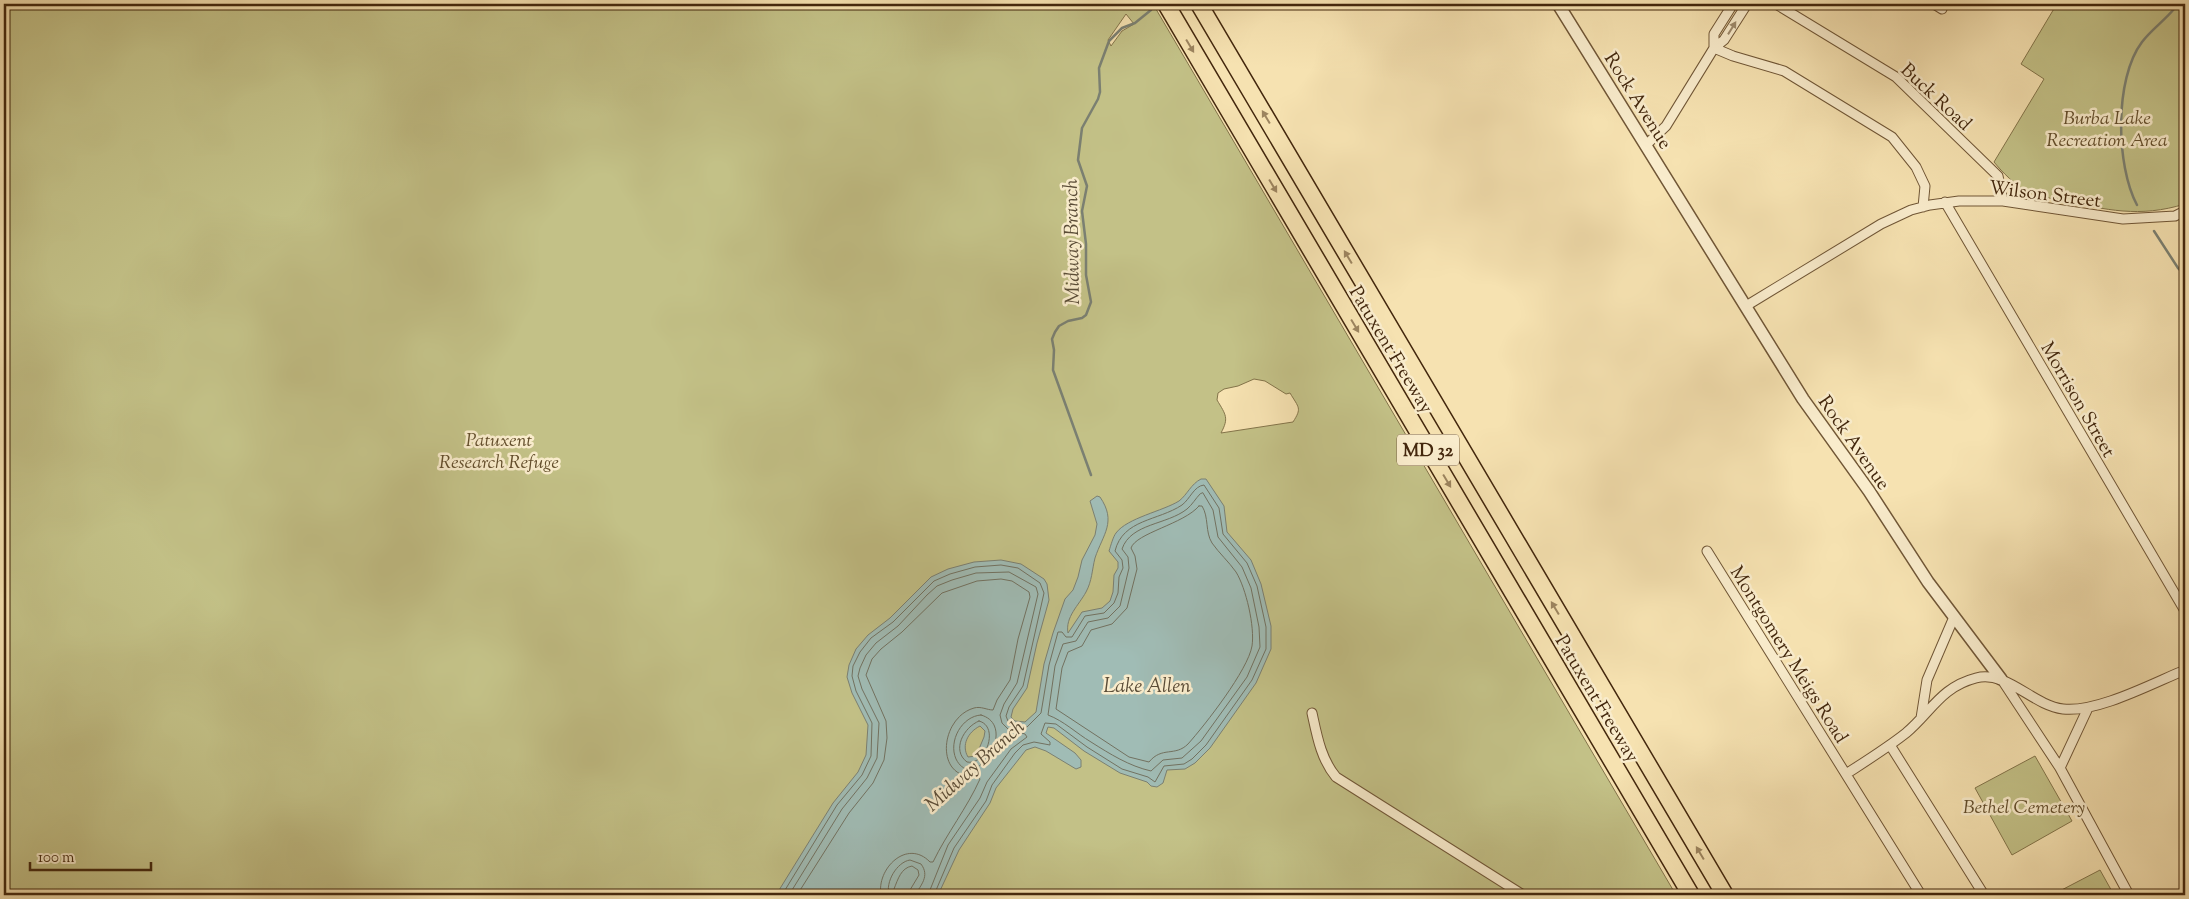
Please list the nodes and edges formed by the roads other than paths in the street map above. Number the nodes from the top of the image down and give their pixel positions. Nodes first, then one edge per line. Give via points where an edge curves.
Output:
1 (1166, 4) edge
2 (1199, 4) edge
3 (1558, 4) edge
4 (1733, 4) edge
5 (1747, 4) edge
6 (1776, 4) edge
7 (1714, 48) junction
8 (1646, 144) junction
9 (2003, 201) junction
10 (1944, 202) junction
11 (1923, 207) junction
12 (2185, 211) edge
13 (1746, 306) junction
14 (1707, 551) dead end
15 (2185, 611) edge
16 (1954, 617) junction
17 (2185, 670) edge
18 (2001, 679) junction
19 (2088, 708) junction
20 (1312, 712) dead end
21 (1921, 718) junction
22 (1890, 745) junction
23 (2060, 768) junction
24 (1846, 774) junction
25 (1523, 895) edge
26 (1691, 895) edge
27 (1725, 895) edge
28 (1921, 895) edge
29 (1984, 895) edge
30 (2129, 895) edge

1 -> 26 highway, Patuxent Freeway / MD 32
27 -> 2 highway, Patuxent Freeway / MD 32
3 - 8 street, Rock Avenue
4 - 7 street via 1714,34
7 -> 5 street via 1724,40
6 - 9 street, Buck Road via 1896,77 1998,176
7 - 8 street via 1666,126
7 - 11 street via 1784,71 1892,137 1916,167 1925,186
8 - 13 street, Rock Avenue
9 - 10 street, Wilson Street
9 - 12 street, Wilson Street via 2123,220 2175,216
10 - 11 street, Wilson Street
10 - 15 street, Morrison Street
11 - 13 street, Wilson Street via 1899,214 1881,224
13 - 16 street, Rock Avenue via 1804,398
14 - 24 street, Montgomery Meigs Road
16 - 18 street, Rock Avenue
16 - 21 street via 1927,680
17 - 19 street
18 - 19 street via 2051,706 2073,710
18 - 21 street via 1989,676 1962,682 1947,690
18 - 23 street, Rock Avenue
19 - 23 street
20 - 25 street via 1321,751 1336,778
21 - 22 street
22 - 24 street
22 - 29 street
23 - 30 street, Rock Avenue
24 - 28 street, Montgomery Meigs Road

